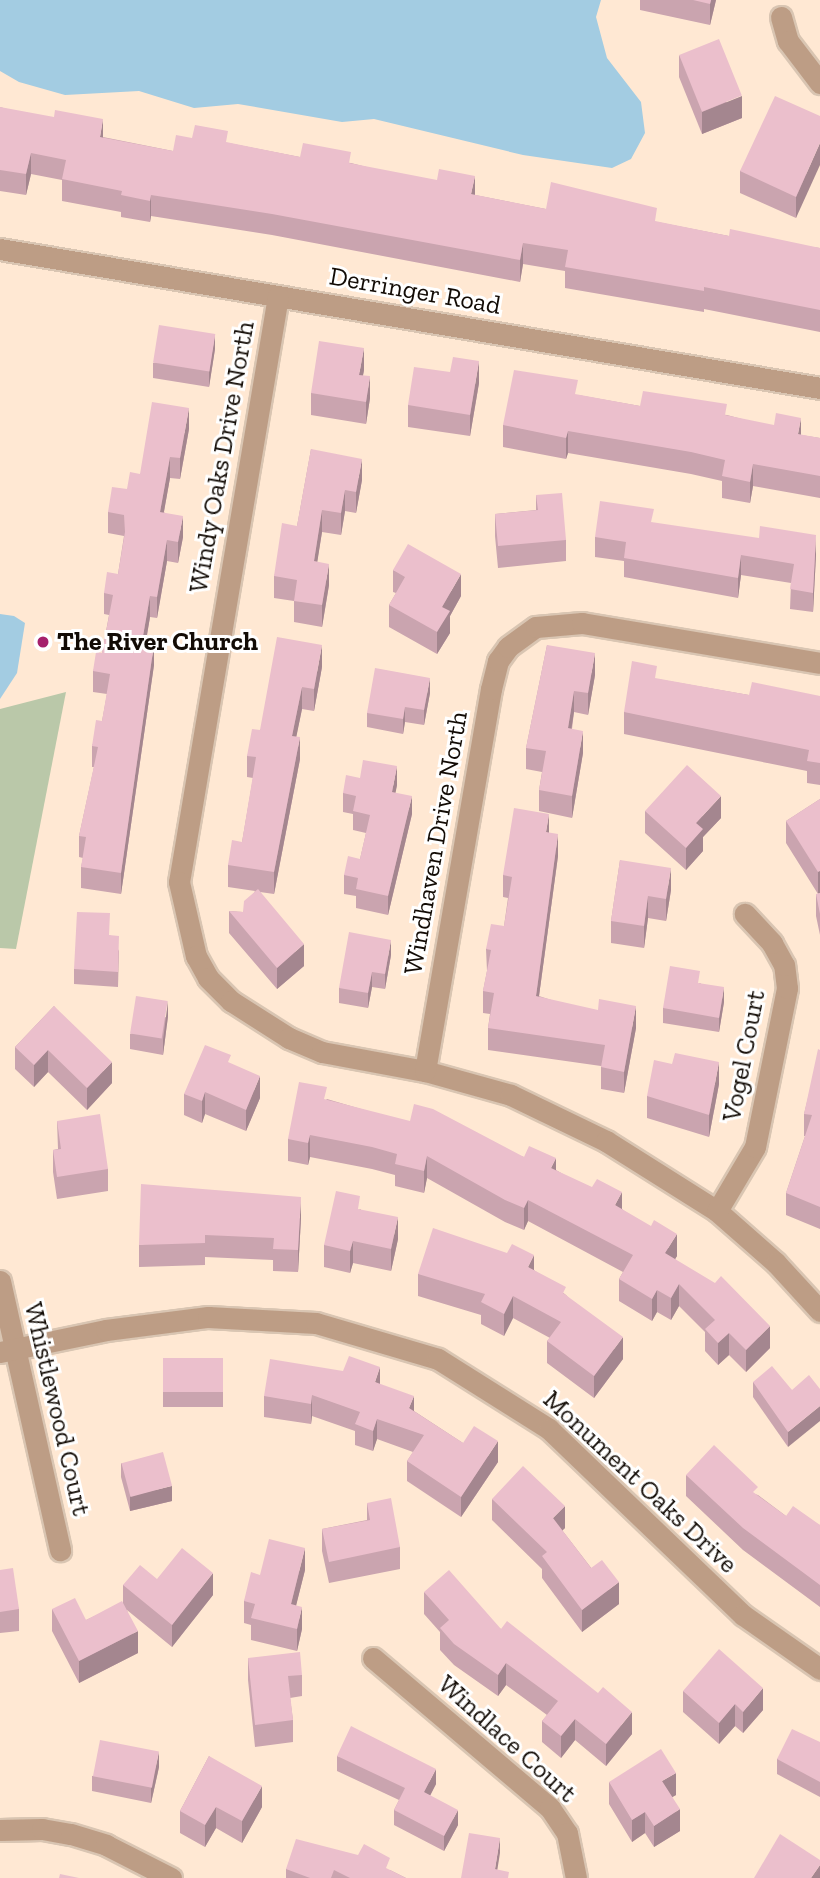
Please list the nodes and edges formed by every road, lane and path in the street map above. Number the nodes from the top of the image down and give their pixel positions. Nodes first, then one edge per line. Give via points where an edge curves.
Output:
1 (781, 17) dead end
2 (820, 83) edge
3 (0, 249) edge
4 (278, 296) junction
5 (820, 388) edge
6 (820, 663) edge
7 (745, 914) dead end
8 (425, 1071) junction
9 (717, 1211) junction
10 (0, 1281) edge
11 (820, 1311) edge
12 (7, 1350) edge
13 (60, 1550) dead end
14 (373, 1658) dead end
15 (820, 1669) edge
16 (0, 1830) edge
17 (171, 1878) edge
18 (576, 1878) edge

1 - 2 street via 788,41
3 - 4 street, Derringer Road
4 - 5 street, Derringer Road
4 - 8 street, Windy Oaks Drive North via 179,883 196,956 208,978 232,1001 289,1038 321,1052
6 - 8 street, Windhaven Drive North via 582,623 550,623 523,636 498,661
7 - 9 street, Vogel Court via 772,943 788,988 755,1147
8 - 9 street via 511,1095 606,1141
9 - 11 street via 776,1263
10 - 12 street, Whistlewood Court
12 - 13 street, Whistlewood Court
12 - 15 street, Monument Oaks Drive via 164,1320 208,1317 316,1323 438,1359 550,1429 743,1615
14 - 18 street, Windlace Court via 550,1808 567,1832
16 - 17 street via 71,1834 106,1845

